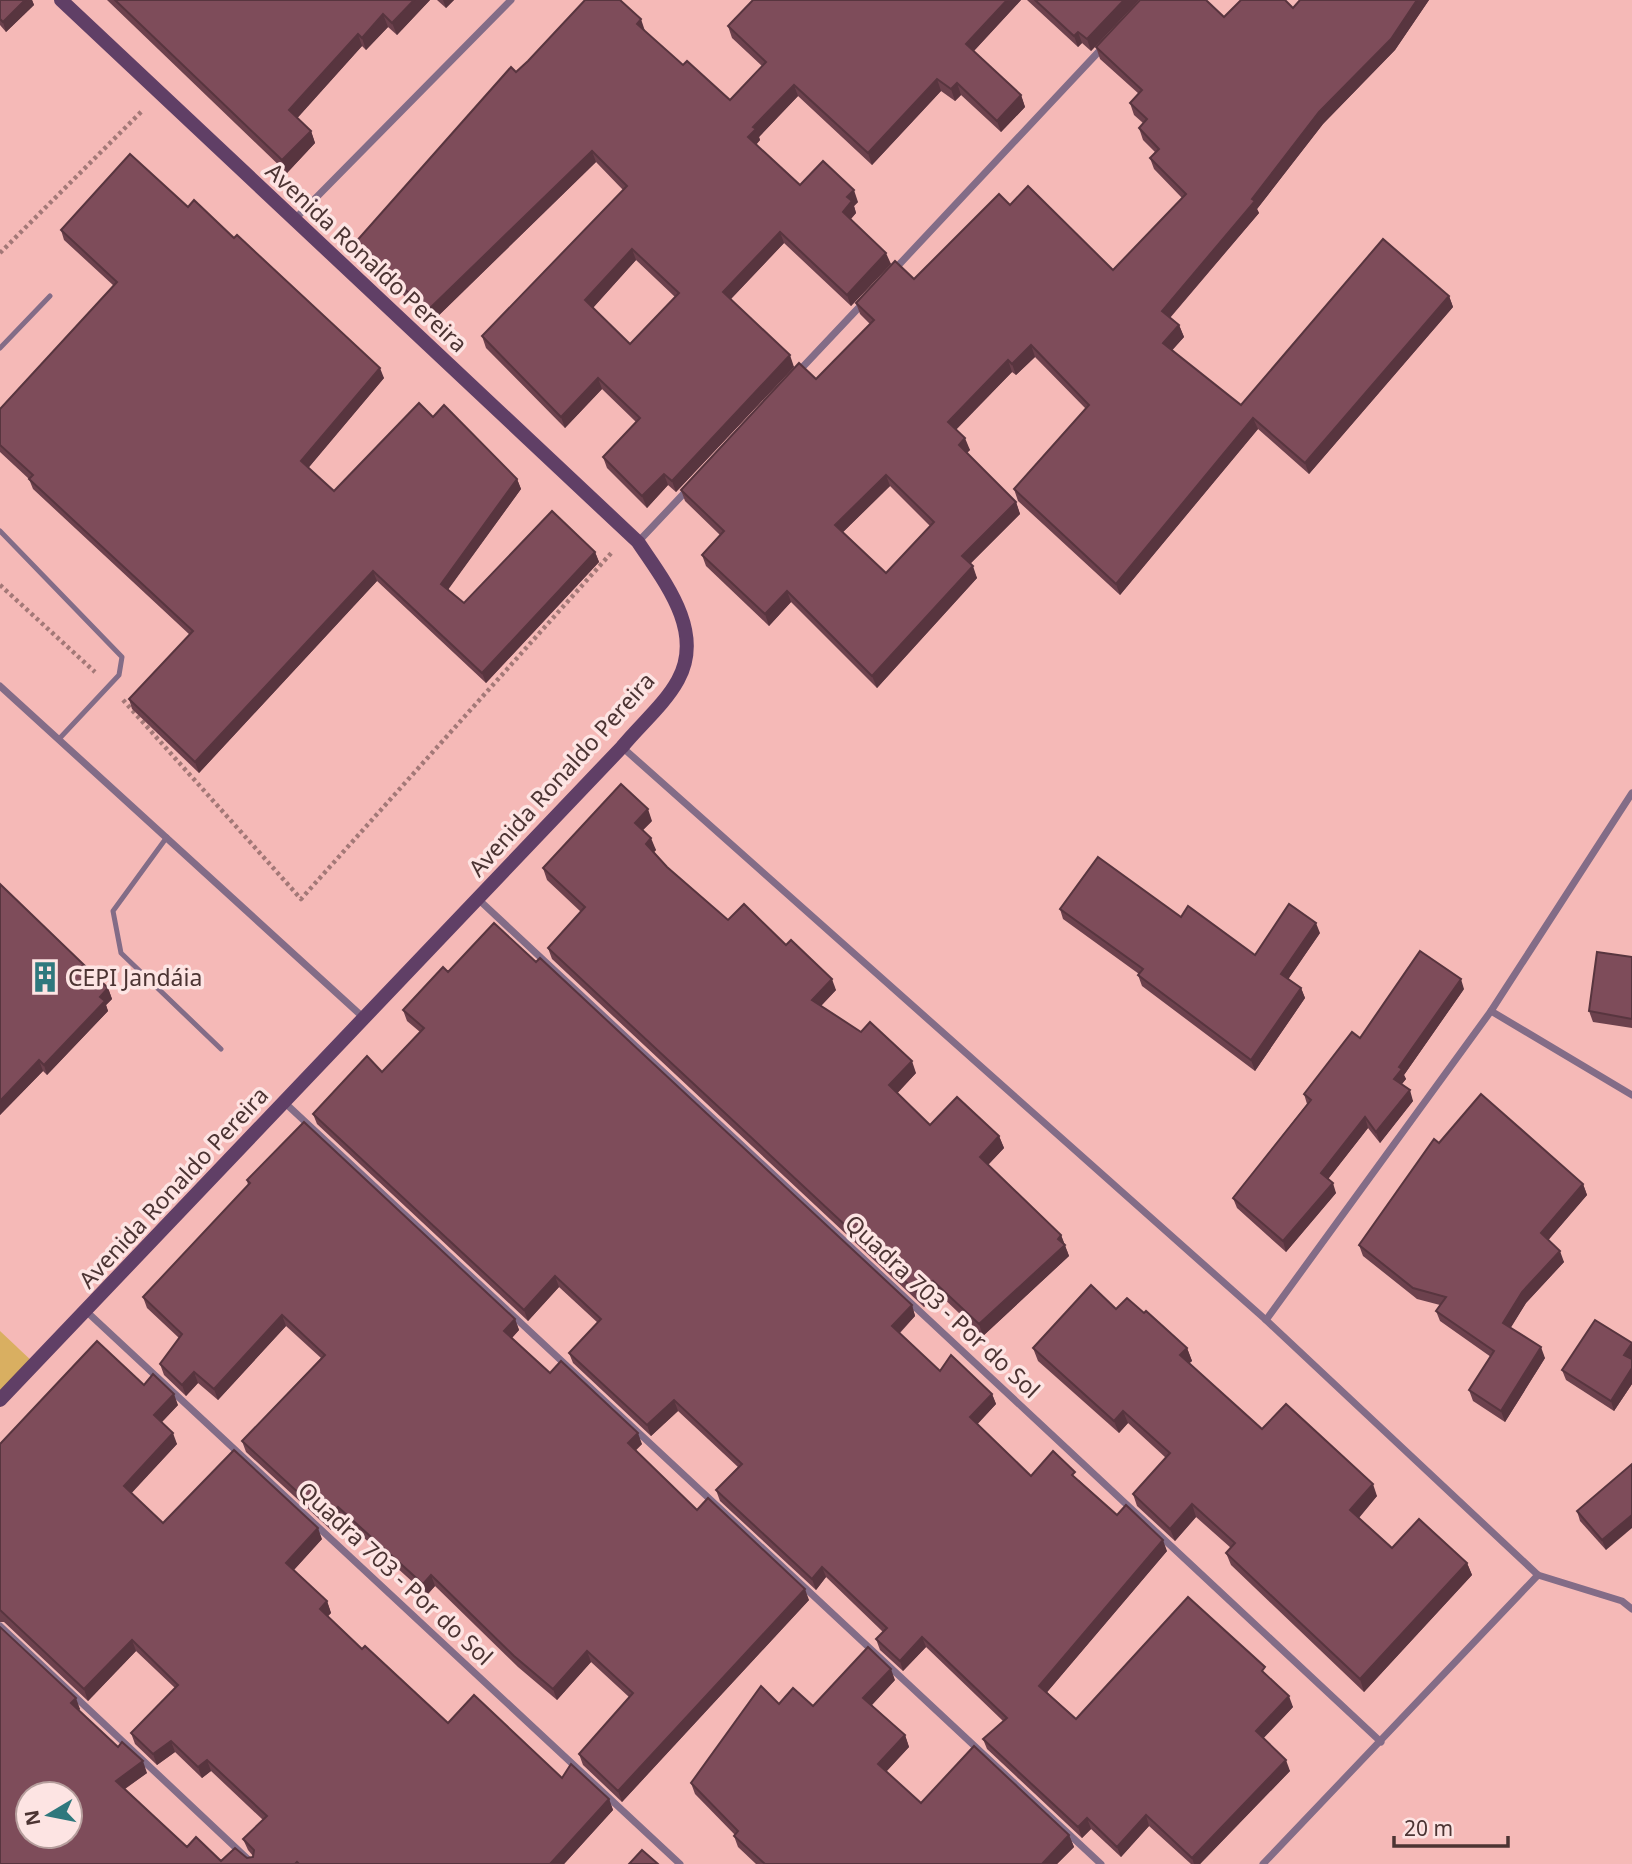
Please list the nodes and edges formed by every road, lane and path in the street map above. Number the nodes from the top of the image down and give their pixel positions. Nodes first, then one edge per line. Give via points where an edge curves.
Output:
1 (61, 0) edge
2 (511, 0) edge
3 (1109, 40) edge
4 (160, 93) junction
5 (295, 219) junction
6 (0, 253) edge
7 (883, 281) edge
8 (874, 291) edge
9 (50, 296) dead end
10 (0, 348) edge
11 (789, 382) edge
12 (695, 482) edge
13 (0, 531) edge
14 (633, 538) junction
15 (0, 585) edge
16 (109, 685) junction
17 (0, 686) edge
18 (59, 739) junction
19 (622, 747) junction
20 (1632, 793) edge
21 (167, 837) junction
22 (478, 899) junction
23 (1491, 1011) junction
24 (364, 1018) junction
25 (220, 1049) dead end
26 (1632, 1095) edge
27 (284, 1102) junction
28 (86, 1311) junction
29 (1266, 1320) junction
30 (0, 1400) edge
31 (1538, 1575) junction
32 (1632, 1609) edge
33 (0, 1626) edge
34 (1381, 1742) junction
35 (253, 1864) edge
36 (680, 1864) edge
37 (1101, 1864) edge
38 (1264, 1864) edge

1 - 4 street, Avenida Ronaldo Pereira
2 - 5 street
3 - 7 street
4 - 5 street, Avenida Ronaldo Pereira
4 - 6 path
5 - 14 street, Avenida Ronaldo Pereira
8 - 11 street
9 - 10 lane
12 - 14 street
13 - 16 lane via 119,650 123,665
14 - 16 path via 301,899
14 - 19 street, Avenida Ronaldo Pereira via 675,598 684,624 686,653 678,680
15 - 16 path
16 - 18 lane
17 - 18 street
18 - 21 street
19 - 22 street, Avenida Ronaldo Pereira
19 - 29 street
20 - 23 street
21 - 24 street
21 - 25 lane via 113,911 121,953
22 - 24 street, Avenida Ronaldo Pereira
22 - 34 street, Quadra 703 - Por do Sol
23 - 26 street
23 - 29 street
24 - 27 street, Avenida Ronaldo Pereira
27 - 28 street, Avenida Ronaldo Pereira
27 - 37 street
28 - 30 street, Avenida Ronaldo Pereira
28 - 36 street, Quadra 703 - Por do Sol
29 - 31 street
31 - 32 street via 1622,1601
31 - 34 street
33 - 35 street
34 - 38 street

